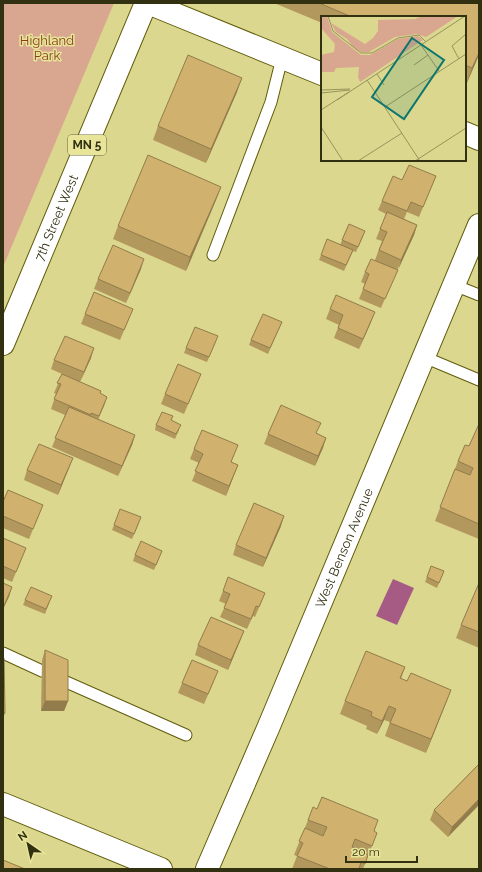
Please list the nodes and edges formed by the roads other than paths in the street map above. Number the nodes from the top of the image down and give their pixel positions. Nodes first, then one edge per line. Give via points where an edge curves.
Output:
1 (147, 3) edge
2 (282, 58) junction
3 (321, 74) edge
4 (466, 133) edge
5 (479, 139) edge
6 (479, 226) edge
7 (213, 255) dead end
8 (454, 285) junction
9 (479, 295) edge
10 (3, 344) edge
11 (424, 357) junction
12 (479, 380) edge
13 (3, 653) edge
14 (42, 671) dead end
15 (64, 681) edge
16 (186, 735) dead end
17 (3, 804) edge
18 (161, 869) edge
19 (207, 869) edge

1 - 2 street
1 - 10 street, 7th Street West / MN 5
2 - 3 street
2 - 7 lane via 271,102
4 - 5 street
6 - 8 street, West Benson Avenue
8 - 9 lane
8 - 11 street, West Benson Avenue
11 - 12 lane
11 - 19 street, West Benson Avenue
13 - 14 lane
15 - 16 lane
17 - 18 street

